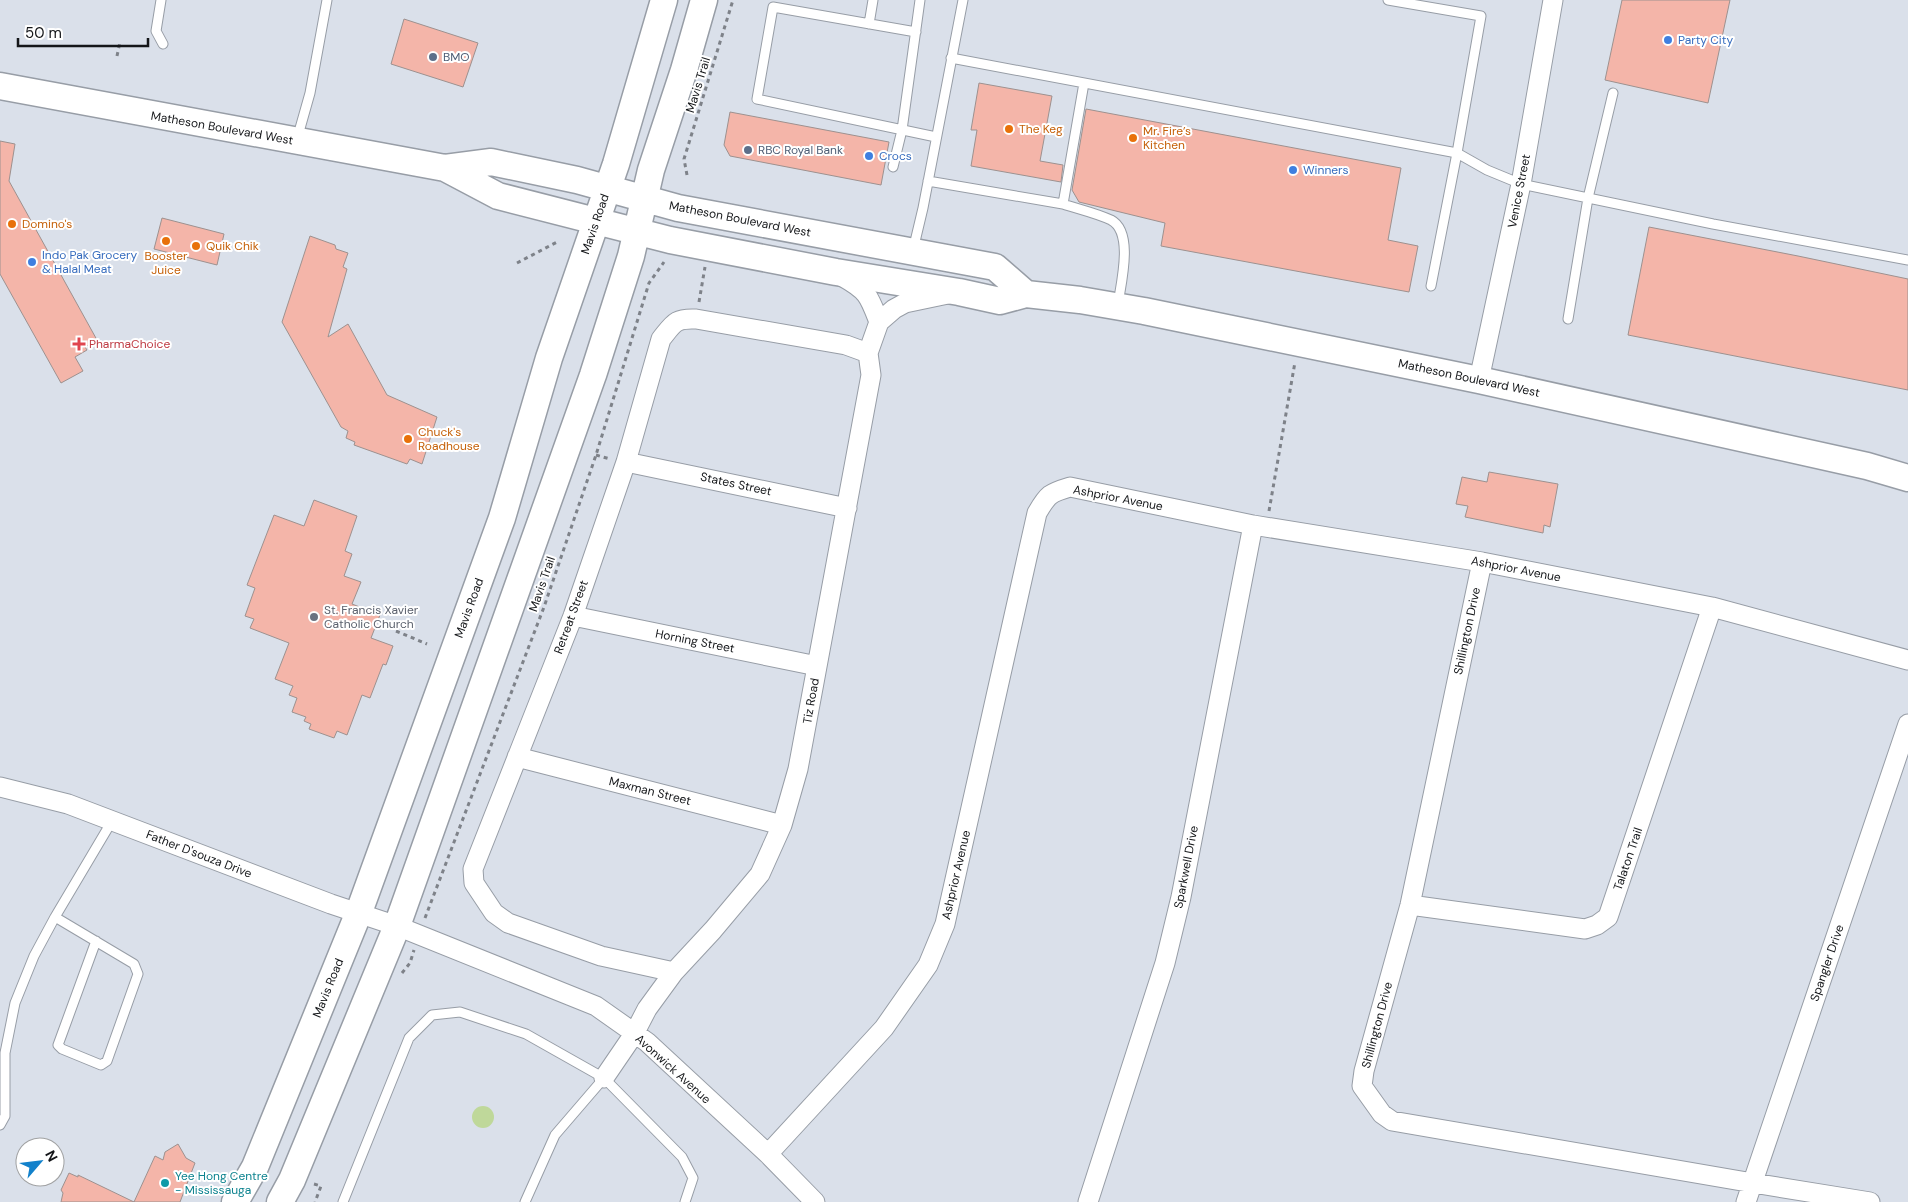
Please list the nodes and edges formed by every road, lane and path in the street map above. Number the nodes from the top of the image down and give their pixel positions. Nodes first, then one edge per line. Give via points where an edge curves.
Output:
1 (161, 0) edge
2 (327, 0) edge
3 (664, 0) edge
4 (704, 0) edge
5 (733, 0) edge
6 (873, 0) edge
7 (920, 0) edge
8 (963, 0) edge
9 (1388, 0) edge
10 (1554, 0) edge
11 (869, 24) junction
12 (916, 32) junction
13 (120, 42) dead end
14 (163, 44) dead end
15 (117, 56) dead end
16 (952, 58) junction
17 (1084, 83) junction
18 (0, 86) edge
19 (1613, 93) dead end
20 (902, 130) junction
21 (936, 137) junction
22 (296, 141) junction
23 (1457, 153) junction
24 (893, 167) dead end
25 (445, 168) junction
26 (688, 175) dead end
27 (928, 181) junction
28 (1521, 184) junction
29 (608, 188) junction
30 (1588, 198) junction
31 (644, 199) junction
32 (1063, 204) junction
33 (596, 221) junction
34 (637, 231) junction
35 (559, 241) dead end
36 (912, 252) junction
37 (1908, 260) edge
38 (664, 262) dead end
39 (517, 263) dead end
40 (705, 264) dead end
41 (836, 272) junction
42 (1431, 286) dead end
43 (959, 292) junction
44 (1026, 294) junction
45 (698, 305) dead end
46 (1118, 306) junction
47 (1568, 319) dead end
48 (879, 322) junction
49 (1299, 342) junction
50 (868, 352) junction
51 (1479, 380) junction
52 (626, 462) junction
53 (1908, 478) edge
54 (846, 508) junction
55 (1259, 526) junction
56 (1482, 562) junction
57 (1712, 607) junction
58 (573, 616) junction
59 (396, 631) dead end
60 (427, 644) dead end
61 (1908, 660) edge
62 (817, 666) junction
63 (1908, 724) edge
64 (517, 757) junction
65 (0, 787) edge
66 (112, 821) junction
67 (782, 825) junction
68 (1410, 905) junction
69 (428, 909) dead end
70 (359, 912) junction
71 (54, 917) junction
72 (397, 926) junction
73 (96, 941) junction
74 (674, 972) junction
75 (634, 1034) junction
76 (604, 1078) junction
77 (0, 1126) edge
78 (768, 1154) junction
79 (313, 1184) dead end
80 (1753, 1184) junction
81 (235, 1202) edge
82 (280, 1202) edge
83 (315, 1202) edge
84 (343, 1202) edge
85 (525, 1202) edge
86 (685, 1202) edge
87 (815, 1202) edge
88 (1088, 1202) edge
89 (1746, 1202) edge
90 (1870, 1202) edge

1 - 14 lane via 156,32
2 - 22 lane via 310,93
3 - 29 street, Mavis Road
4 - 31 street
5 - 26 path, Mavis Trail via 684,159
6 - 11 lane
7 - 12 lane
8 - 16 lane
9 - 23 lane via 1481,16
10 - 28 street, Venice Street
11 - 12 lane
11 - 20 lane via 773,7 757,99
12 - 20 lane
13 - 15 path
16 - 17 lane
16 - 21 lane
17 - 23 lane
17 - 32 lane
18 - 22 street, Matheson Boulevard West
19 - 30 lane
20 - 21 lane
20 - 24 lane
21 - 27 lane
22 - 25 street, Matheson Boulevard West
23 - 28 lane
23 - 42 lane
25 - 29 street, Matheson Boulevard West via 491,162
25 - 33 street, Matheson Boulevard West via 498,196
27 - 32 lane
27 - 36 lane
28 - 30 lane
28 - 51 street, Venice Street
29 - 31 street, Matheson Boulevard West
29 - 33 street, Mavis Road
30 - 37 lane
30 - 47 lane
31 - 34 street
31 - 36 street, Matheson Boulevard West
32 - 46 lane via 1112,221 1124,238
33 - 34 street, Matheson Boulevard West
33 - 70 street, Mavis Road via 549,358 502,518
34 - 41 street, Matheson Boulevard West
34 - 72 street via 593,375
35 - 39 path
36 - 44 street, Matheson Boulevard West via 995,267
38 - 69 path, Mavis Trail via 649,283 596,456 544,607
40 - 45 path
41 - 43 street, Matheson Boulevard West
41 - 48 street via 860,286 869,296
43 - 44 street, Matheson Boulevard West via 1000,301
43 - 48 street via 905,303
44 - 46 street, Matheson Boulevard West
46 - 49 street, Matheson Boulevard West
48 - 50 street, Tiz Road
49 - 51 street, Matheson Boulevard West
49 - 55 path
50 - 52 street, Retreat Street via 696,318 682,318 662,339
50 - 54 street, Tiz Road via 871,375
51 - 53 street, Matheson Boulevard West via 1867,466
52 - 54 street, States Street
52 - 58 street, Retreat Street
54 - 62 street, Tiz Road
55 - 56 street, Ashprior Avenue
55 - 78 street, Ashprior Avenue via 1070,487 1046,496 1037,513 945,924 928,965 884,1028
55 - 88 street, Sparkwell Drive via 1165,963
56 - 57 street, Ashprior Avenue
56 - 68 street, Shillington Drive
57 - 61 street, Ashprior Avenue
57 - 68 street, Talaton Trail via 1608,917 1585,929
58 - 62 street, Horning Street
58 - 64 street, Retreat Street
59 - 60 path
62 - 67 street, Tiz Road via 798,769
63 - 80 street, Spangler Drive
64 - 67 street, Maxman Street
64 - 74 street, Retreat Street via 473,870 474,883 494,913 508,922 601,956
65 - 66 street, Father D'souza Drive via 68,804
66 - 70 street, Father D'souza Drive via 330,904
66 - 71 lane
67 - 74 street, Tiz Road via 760,874
68 - 80 street, Shillington Drive via 1364,1071 1362,1086 1382,1114 1392,1121
70 - 72 street, Father D'souza Drive
70 - 81 street, Mavis Road via 255,1167
71 - 73 lane
71 - 77 lane via 15,1003 5,1054 4,1116
72 - 75 street, Avonwick Avenue via 596,1006
72 - 82 street
73 - 73 lane via 134,964 138,974 107,1061 101,1065 62,1050 58,1045
74 - 75 street, Tiz Road via 647,1009
75 - 76 street, Tiz Road
75 - 78 street, Avonwick Avenue
76 - 84 lane via 526,1034 460,1012 432,1015 409,1038
76 - 85 lane via 555,1135
76 - 86 lane via 682,1157 693,1178
78 - 87 street, Avonwick Avenue
79 - 83 path via 321,1186
80 - 89 street, Spangler Drive
80 - 90 street

